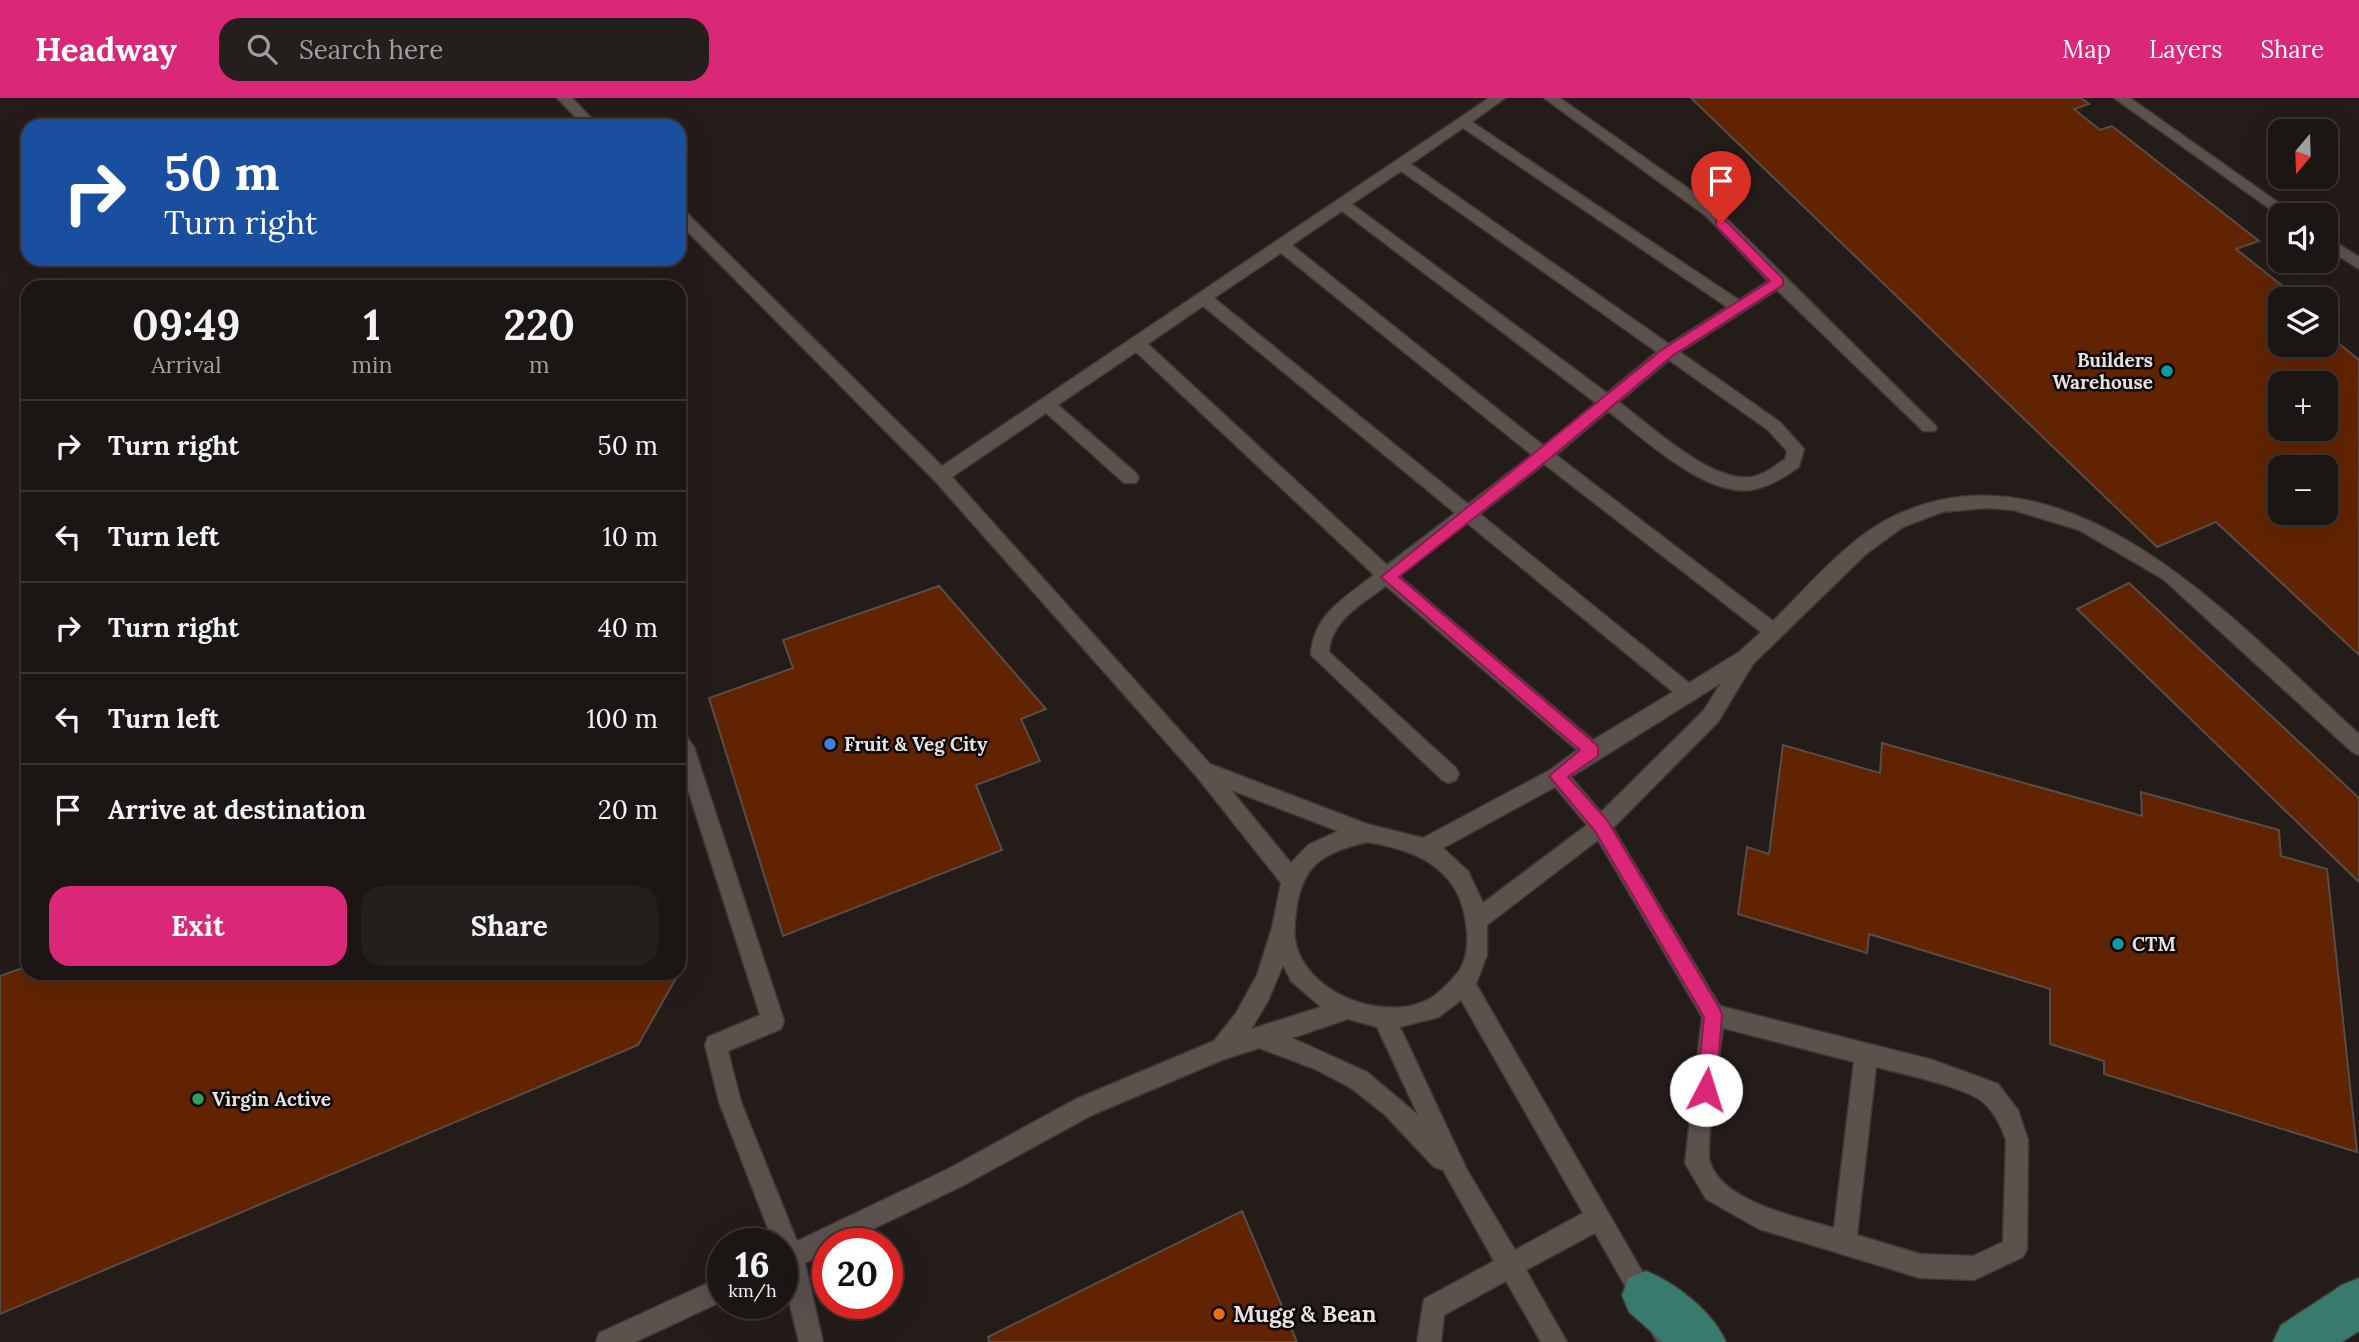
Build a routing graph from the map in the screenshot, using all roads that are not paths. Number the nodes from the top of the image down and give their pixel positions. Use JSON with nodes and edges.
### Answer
{"nodes":[{"id":1,"x":564,"y":98,"type":"edge"},
{"id":2,"x":1498,"y":98,"type":"edge"},
{"id":3,"x":1551,"y":98,"type":"edge"},
{"id":4,"x":2121,"y":98,"type":"edge"},
{"id":5,"x":585,"y":119,"type":"edge"},
{"id":6,"x":1462,"y":122,"type":"junction"},
{"id":7,"x":1401,"y":164,"type":"junction"},
{"id":8,"x":2272,"y":203,"type":"edge"},
{"id":9,"x":1342,"y":204,"type":"junction"},
{"id":10,"x":686,"y":221,"type":"edge"},
{"id":11,"x":1281,"y":245,"type":"junction"},
{"id":12,"x":2338,"y":249,"type":"edge"},
{"id":13,"x":2359,"y":264,"type":"edge"},
{"id":14,"x":1778,"y":282,"type":"junction"},
{"id":15,"x":1203,"y":298,"type":"junction"},
{"id":16,"x":1738,"y":307,"type":"junction"},
{"id":17,"x":1137,"y":343,"type":"junction"},
{"id":18,"x":1667,"y":353,"type":"junction"},
{"id":19,"x":1607,"y":401,"type":"junction"},
{"id":20,"x":1046,"y":404,"type":"junction"},
{"id":21,"x":1929,"y":427,"type":"dead end"},
{"id":22,"x":1544,"y":455,"type":"junction"},
{"id":23,"x":941,"y":476,"type":"junction"},
{"id":24,"x":1130,"y":478,"type":"dead end"},
{"id":25,"x":1469,"y":514,"type":"junction"},
{"id":26,"x":1388,"y":577,"type":"junction"},
{"id":27,"x":1773,"y":631,"type":"junction"},
{"id":28,"x":1746,"y":658,"type":"junction"},
{"id":29,"x":1688,"y":693,"type":"junction"},
{"id":30,"x":2359,"y":746,"type":"edge"},
{"id":31,"x":1592,"y":751,"type":"junction"},
{"id":32,"x":686,"y":753,"type":"edge"},
{"id":33,"x":1204,"y":771,"type":"junction"},
{"id":34,"x":1449,"y":774,"type":"dead end"},
{"id":35,"x":1557,"y":776,"type":"junction"},
{"id":36,"x":1601,"y":826,"type":"junction"},
{"id":37,"x":1367,"y":833,"type":"junction"},
{"id":38,"x":1426,"y":847,"type":"junction"},
{"id":39,"x":1291,"y":879,"type":"junction"},
{"id":40,"x":1479,"y":919,"type":"junction"},
{"id":41,"x":1282,"y":930,"type":"junction"},
{"id":42,"x":1464,"y":984,"type":"junction"},
{"id":43,"x":1345,"y":1010,"type":"junction"},
{"id":44,"x":1713,"y":1015,"type":"junction"},
{"id":45,"x":1385,"y":1020,"type":"junction"},
{"id":46,"x":1258,"y":1037,"type":"junction"},
{"id":47,"x":1221,"y":1049,"type":"junction"},
{"id":48,"x":1866,"y":1055,"type":"junction"},
{"id":49,"x":1459,"y":1178,"type":"junction"},
{"id":50,"x":1598,"y":1218,"type":"junction"},
{"id":51,"x":776,"y":1228,"type":"edge"},
{"id":52,"x":1844,"y":1242,"type":"junction"},
{"id":53,"x":798,"y":1254,"type":"edge"},
{"id":54,"x":1510,"y":1265,"type":"junction"},
{"id":55,"x":1646,"y":1295,"type":"junction"},
{"id":56,"x":707,"y":1296,"type":"edge"},
{"id":57,"x":798,"y":1297,"type":"edge"},
{"id":58,"x":2359,"y":1302,"type":"edge"},
{"id":59,"x":608,"y":1342,"type":"edge"},
{"id":60,"x":811,"y":1342,"type":"edge"},
{"id":61,"x":1429,"y":1342,"type":"edge"},
{"id":62,"x":1555,"y":1342,"type":"edge"},
{"id":63,"x":1671,"y":1342,"type":"edge"},
{"id":64,"x":1701,"y":1342,"type":"edge"},
{"id":65,"x":2298,"y":1342,"type":"edge"}],
"edges":[{"from":1,"to":5,"type":"lane"},
{"from":2,"to":6,"type":"lane"},
{"from":3,"to":14,"type":"lane"},
{"from":4,"to":8,"type":"lane"},
{"from":6,"to":7,"type":"lane"},
{"from":6,"to":16,"type":"lane"},
{"from":7,"to":9,"type":"lane"},
{"from":7,"to":18,"type":"lane"},
{"from":9,"to":11,"type":"lane"},
{"from":9,"to":19,"type":"lane"},
{"from":10,"to":23,"type":"lane"},
{"from":11,"to":15,"type":"lane"},
{"from":11,"to":22,"type":"lane"},
{"from":12,"to":13,"type":"lane"},
{"from":14,"to":16,"type":"lane"},
{"from":14,"to":21,"type":"lane"},
{"from":15,"to":17,"type":"lane"},
{"from":15,"to":25,"type":"lane"},
{"from":16,"to":18,"type":"lane"},
{"from":17,"to":20,"type":"lane"},
{"from":17,"to":26,"type":"lane"},
{"from":18,"to":19,"type":"lane"},
{"from":18,"to":19,"type":"lane"},
{"from":19,"to":22,"type":"lane"},
{"from":20,"to":23,"type":"lane"},
{"from":20,"to":24,"type":"lane"},
{"from":22,"to":25,"type":"lane"},
{"from":22,"to":27,"type":"lane"},
{"from":23,"to":33,"type":"lane"},
{"from":25,"to":26,"type":"lane"},
{"from":25,"to":29,"type":"lane"},
{"from":26,"to":31,"type":"lane"},
{"from":26,"to":34,"type":"lane"},
{"from":27,"to":28,"type":"lane"},
{"from":27,"to":30,"type":"lane"},
{"from":28,"to":29,"type":"lane"},
{"from":28,"to":36,"type":"lane"},
{"from":29,"to":31,"type":"lane"},
{"from":31,"to":35,"type":"lane"},
{"from":32,"to":51,"type":"lane"},
{"from":33,"to":37,"type":"lane"},
{"from":33,"to":39,"type":"lane"},
{"from":35,"to":36,"type":"lane"},
{"from":35,"to":38,"type":"lane"},
{"from":36,"to":40,"type":"lane"},
{"from":36,"to":44,"type":"lane"},
{"from":37,"to":38,"type":"lane"},
{"from":37,"to":39,"type":"lane"},
{"from":38,"to":40,"type":"lane"},
{"from":39,"to":41,"type":"lane"},
{"from":40,"to":42,"type":"lane"},
{"from":41,"to":43,"type":"lane"},
{"from":41,"to":47,"type":"lane"},
{"from":42,"to":45,"type":"lane"},
{"from":42,"to":50,"type":"lane"},
{"from":43,"to":45,"type":"lane"},
{"from":43,"to":46,"type":"lane"},
{"from":44,"to":48,"type":"lane"},
{"from":44,"to":52,"type":"lane"},
{"from":45,"to":49,"type":"lane"},
{"from":46,"to":47,"type":"lane"},
{"from":46,"to":49,"type":"lane"},
{"from":47,"to":53,"type":"lane"},
{"from":48,"to":52,"type":"lane"},
{"from":48,"to":52,"type":"lane"},
{"from":49,"to":54,"type":"lane"},
{"from":50,"to":54,"type":"lane"},
{"from":50,"to":55,"type":"lane"},
{"from":54,"to":61,"type":"lane"},
{"from":54,"to":62,"type":"lane"},
{"from":55,"to":63,"type":"lane"},
{"from":55,"to":64,"type":"main road"},
{"from":56,"to":59,"type":"lane"},
{"from":57,"to":60,"type":"lane"},
{"from":58,"to":65,"type":"main road"}]}
